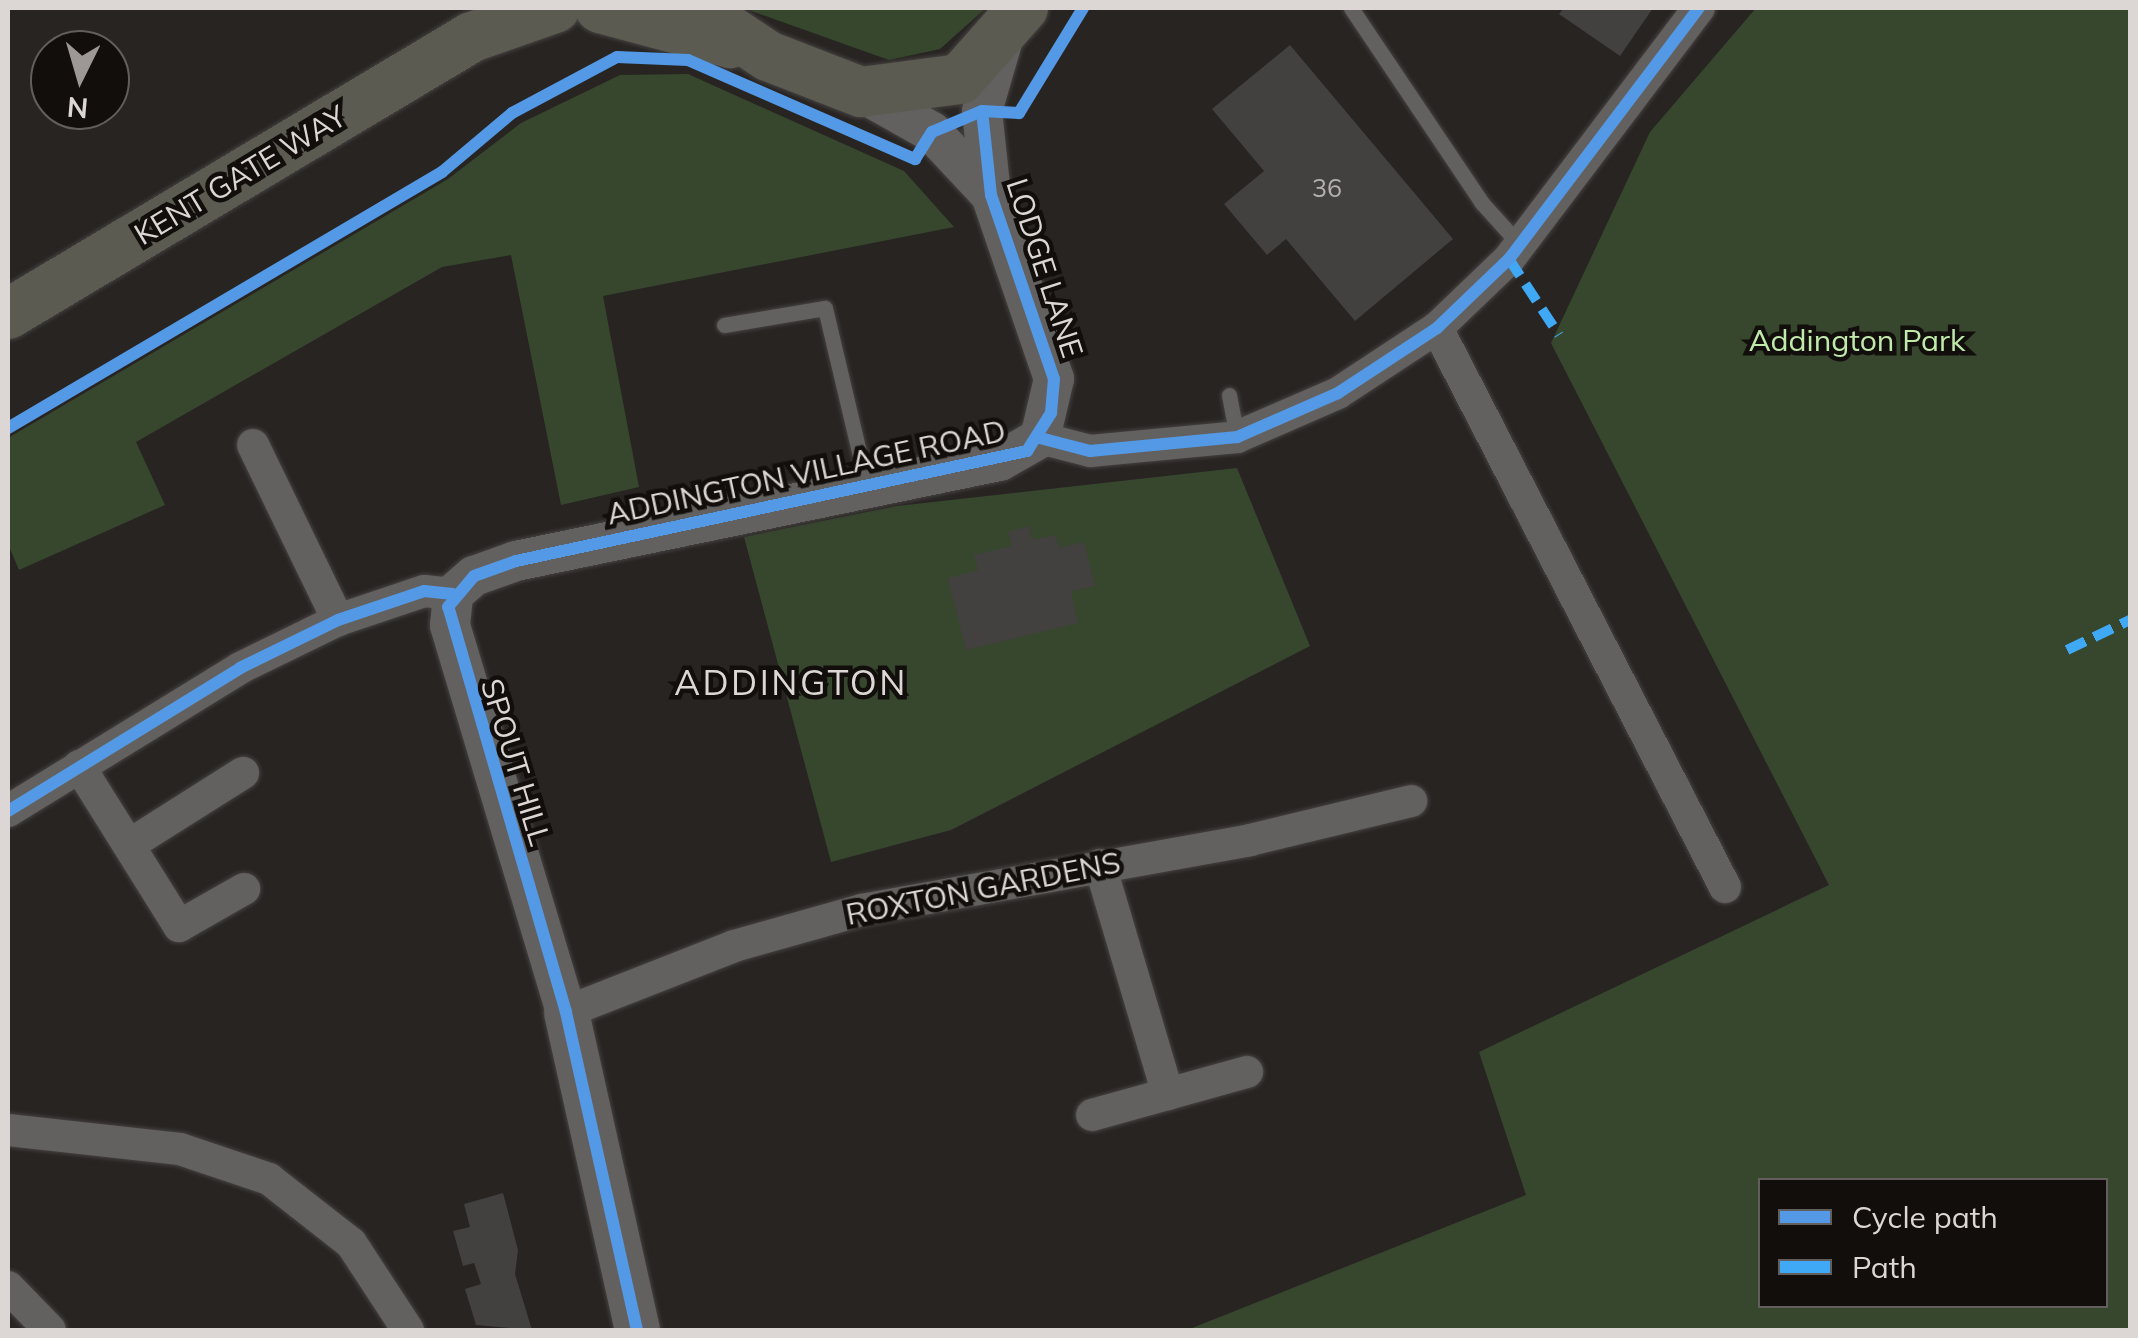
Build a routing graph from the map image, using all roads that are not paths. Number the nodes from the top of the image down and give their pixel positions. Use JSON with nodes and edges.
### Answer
{"nodes":[{"id":1,"x":555,"y":8,"type":"edge"},
{"id":2,"x":600,"y":8,"type":"edge"},
{"id":3,"x":696,"y":8,"type":"edge"},
{"id":4,"x":1351,"y":8,"type":"edge"},
{"id":5,"x":1699,"y":8,"type":"edge"},
{"id":6,"x":1014,"y":21,"type":"edge"},
{"id":7,"x":488,"y":22,"type":"edge"},
{"id":8,"x":759,"y":52,"type":"junction"},
{"id":9,"x":861,"y":92,"type":"junction"},
{"id":10,"x":990,"y":195,"type":"junction"},
{"id":11,"x":1519,"y":244,"type":"junction"},
{"id":12,"x":8,"y":314,"type":"edge"},
{"id":13,"x":724,"y":325,"type":"dead end"},
{"id":14,"x":1437,"y":328,"type":"junction"},
{"id":15,"x":1229,"y":396,"type":"dead end"},
{"id":16,"x":1237,"y":437,"type":"junction"},
{"id":17,"x":1040,"y":438,"type":"junction"},
{"id":18,"x":253,"y":445,"type":"dead end"},
{"id":19,"x":867,"y":486,"type":"junction"},
{"id":20,"x":453,"y":594,"type":"junction"},
{"id":21,"x":338,"y":620,"type":"junction"},
{"id":22,"x":79,"y":766,"type":"junction"},
{"id":23,"x":244,"y":773,"type":"dead end"},
{"id":24,"x":1411,"y":801,"type":"dead end"},
{"id":25,"x":8,"y":811,"type":"edge"},
{"id":26,"x":129,"y":846,"type":"junction"},
{"id":27,"x":1100,"y":865,"type":"junction"},
{"id":28,"x":1725,"y":887,"type":"dead end"},
{"id":29,"x":244,"y":889,"type":"dead end"},
{"id":30,"x":566,"y":1012,"type":"junction"},
{"id":31,"x":1248,"y":1072,"type":"dead end"},
{"id":32,"x":1168,"y":1094,"type":"junction"},
{"id":33,"x":1092,"y":1114,"type":"dead end"},
{"id":34,"x":8,"y":1130,"type":"edge"},
{"id":35,"x":8,"y":1287,"type":"edge"},
{"id":36,"x":50,"y":1330,"type":"edge"},
{"id":37,"x":408,"y":1330,"type":"edge"},
{"id":38,"x":637,"y":1330,"type":"edge"}],
"edges":[{"from":1,"to":7,"type":"main road","name":"KENT GATE WAY"},
{"from":2,"to":8,"type":"main road"},
{"from":3,"to":8,"type":"main road"},
{"from":4,"to":11,"type":"lane"},
{"from":5,"to":11,"type":"street","name":"ADDINGTON VILLAGE ROAD"},
{"from":6,"to":9,"type":"main road"},
{"from":6,"to":10,"type":"street","name":"LODGE LANE"},
{"from":7,"to":12,"type":"main road","name":"KENT GATE WAY"},
{"from":8,"to":9,"type":"main road"},
{"from":9,"to":10,"type":"street","name":"LODGE LANE"},
{"from":10,"to":17,"type":"street","name":"LODGE LANE"},
{"from":11,"to":14,"type":"street","name":"ADDINGTON VILLAGE ROAD"},
{"from":13,"to":19,"type":"lane"},
{"from":14,"to":16,"type":"street","name":"ADDINGTON VILLAGE ROAD"},
{"from":14,"to":28,"type":"street"},
{"from":15,"to":16,"type":"lane"},
{"from":16,"to":17,"type":"street","name":"ADDINGTON VILLAGE ROAD"},
{"from":17,"to":19,"type":"street","name":"ADDINGTON VILLAGE ROAD"},
{"from":18,"to":21,"type":"street"},
{"from":19,"to":20,"type":"street","name":"ADDINGTON VILLAGE ROAD"},
{"from":20,"to":21,"type":"street"},
{"from":20,"to":30,"type":"street","name":"SPOUT HILL"},
{"from":21,"to":22,"type":"street"},
{"from":22,"to":25,"type":"street"},
{"from":22,"to":26,"type":"street"},
{"from":23,"to":26,"type":"street"},
{"from":24,"to":27,"type":"street","name":"ROXTON GARDENS"},
{"from":26,"to":29,"type":"street"},
{"from":27,"to":30,"type":"street","name":"ROXTON GARDENS"},
{"from":27,"to":32,"type":"street"},
{"from":30,"to":38,"type":"main road"},
{"from":31,"to":32,"type":"street"},
{"from":32,"to":33,"type":"street"},
{"from":34,"to":37,"type":"street"},
{"from":35,"to":36,"type":"street"}]}
